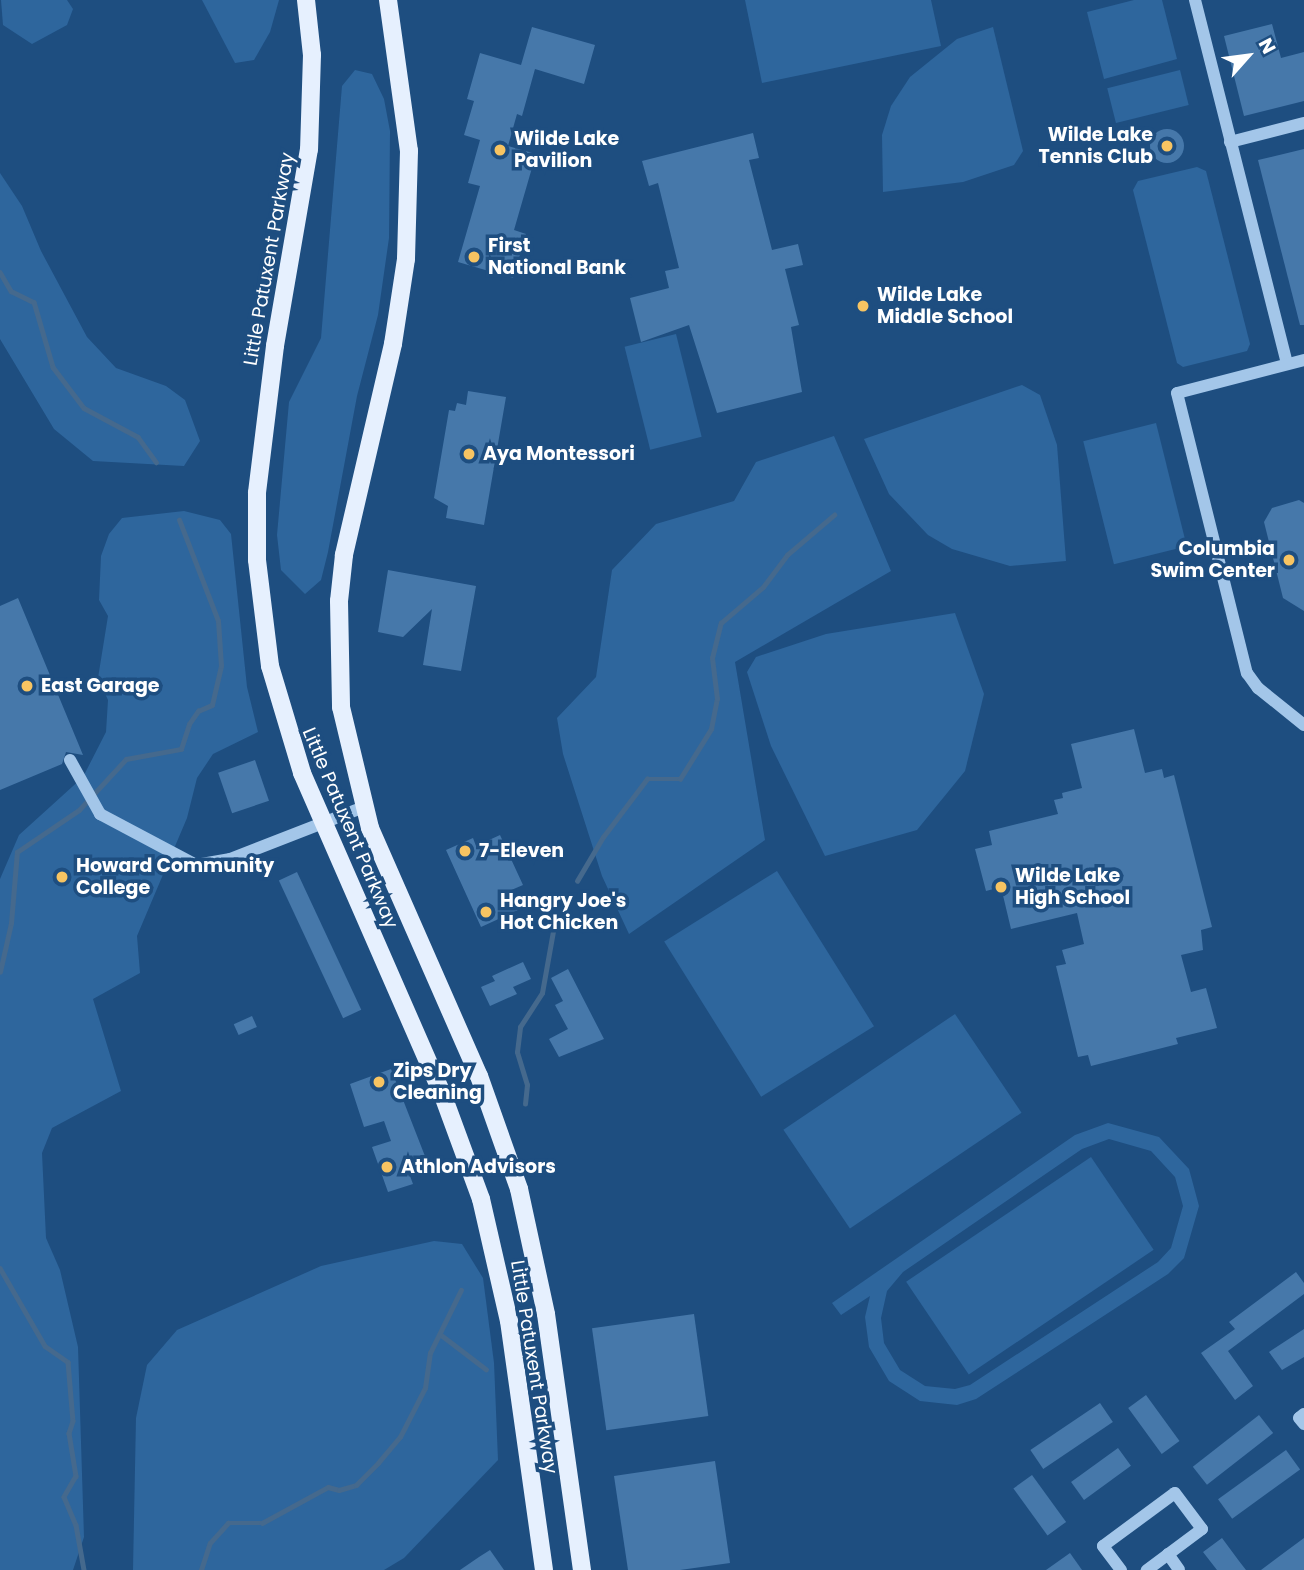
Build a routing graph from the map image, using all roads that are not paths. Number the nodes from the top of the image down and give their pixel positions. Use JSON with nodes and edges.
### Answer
{"nodes":[{"id":1,"x":306,"y":0,"type":"edge"},
{"id":2,"x":388,"y":0,"type":"edge"},
{"id":3,"x":1195,"y":0,"type":"edge"},
{"id":4,"x":1304,"y":123,"type":"edge"},
{"id":5,"x":1230,"y":142,"type":"junction"},
{"id":6,"x":1304,"y":360,"type":"edge"},
{"id":7,"x":1287,"y":364,"type":"junction"},
{"id":8,"x":1304,"y":725,"type":"edge"},
{"id":9,"x":71,"y":763,"type":"dead end"},
{"id":10,"x":364,"y":807,"type":"junction"},
{"id":11,"x":322,"y":822,"type":"junction"},
{"id":12,"x":1304,"y":1414,"type":"edge"},
{"id":13,"x":1304,"y":1424,"type":"edge"},
{"id":14,"x":574,"y":1519,"type":"junction"},
{"id":15,"x":1168,"y":1554,"type":"junction"},
{"id":16,"x":544,"y":1570,"type":"edge"},
{"id":17,"x":582,"y":1570,"type":"edge"},
{"id":18,"x":587,"y":1570,"type":"edge"},
{"id":19,"x":1121,"y":1570,"type":"edge"},
{"id":20,"x":1147,"y":1570,"type":"edge"},
{"id":21,"x":1179,"y":1570,"type":"edge"}],
"edges":[{"from":1,"to":11,"type":"main road","name":"Little Patuxent Parkway"},
{"from":2,"to":10,"type":"main road","name":"Little Patuxent Parkway"},
{"from":3,"to":5,"type":"street"},
{"from":4,"to":5,"type":"street"},
{"from":5,"to":7,"type":"street"},
{"from":6,"to":7,"type":"street"},
{"from":7,"to":8,"type":"street"},
{"from":9,"to":11,"type":"street"},
{"from":10,"to":11,"type":"street"},
{"from":10,"to":14,"type":"main road","name":"Little Patuxent Parkway"},
{"from":11,"to":16,"type":"main road","name":"Little Patuxent Parkway"},
{"from":12,"to":13,"type":"street"},
{"from":14,"to":17,"type":"main road","name":"Little Patuxent Parkway"},
{"from":14,"to":18,"type":"main road"},
{"from":15,"to":19,"type":"street"},
{"from":15,"to":20,"type":"street"},
{"from":15,"to":21,"type":"street"}]}
